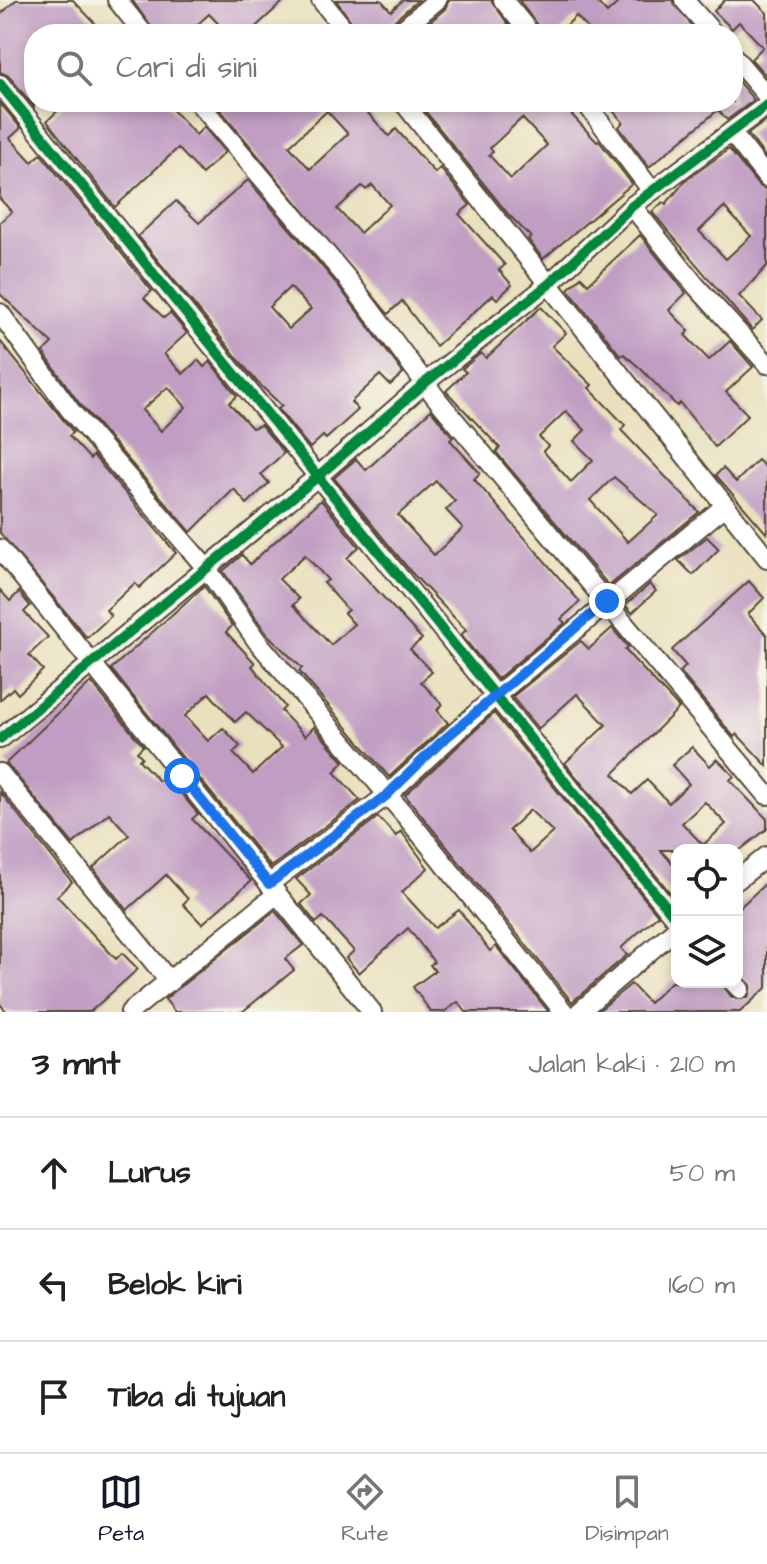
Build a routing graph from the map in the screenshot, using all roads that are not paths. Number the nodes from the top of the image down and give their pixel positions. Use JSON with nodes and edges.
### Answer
{"nodes":[{"id":1,"x":117,"y":0,"type":"edge"},
{"id":2,"x":321,"y":0,"type":"edge"},
{"id":3,"x":437,"y":0,"type":"edge"},
{"id":4,"x":503,"y":0,"type":"edge"},
{"id":5,"x":684,"y":0,"type":"edge"},
{"id":6,"x":136,"y":24,"type":"edge"},
{"id":7,"x":340,"y":24,"type":"edge"},
{"id":8,"x":409,"y":24,"type":"edge"},
{"id":9,"x":523,"y":24,"type":"edge"},
{"id":10,"x":705,"y":24,"type":"edge"},
{"id":11,"x":743,"y":68,"type":"edge"},
{"id":12,"x":0,"y":84,"type":"edge"},
{"id":13,"x":767,"y":96,"type":"edge"},
{"id":14,"x":767,"y":105,"type":"edge"},
{"id":15,"x":206,"y":112,"type":"edge"},
{"id":16,"x":411,"y":112,"type":"edge"},
{"id":17,"x":593,"y":112,"type":"edge"},
{"id":18,"x":731,"y":132,"type":"junction"},
{"id":19,"x":767,"y":178,"type":"edge"},
{"id":20,"x":652,"y":191,"type":"junction"},
{"id":21,"x":632,"y":206,"type":"junction"},
{"id":22,"x":549,"y":284,"type":"junction"},
{"id":23,"x":0,"y":313,"type":"edge"},
{"id":24,"x":767,"y":364,"type":"edge"},
{"id":25,"x":426,"y":382,"type":"junction"},
{"id":26,"x":316,"y":478,"type":"junction"},
{"id":27,"x":725,"y":506,"type":"junction"},
{"id":28,"x":0,"y":549,"type":"edge"},
{"id":29,"x":767,"y":558,"type":"edge"},
{"id":30,"x":207,"y":569,"type":"junction"},
{"id":31,"x":607,"y":601,"type":"junction"},
{"id":32,"x":92,"y":663,"type":"junction"},
{"id":33,"x":494,"y":697,"type":"junction"},
{"id":34,"x":0,"y":739,"type":"edge"},
{"id":35,"x":0,"y":773,"type":"edge"},
{"id":36,"x":767,"y":795,"type":"edge"},
{"id":37,"x":386,"y":796,"type":"junction"},
{"id":38,"x":767,"y":856,"type":"edge"},
{"id":39,"x":743,"y":875,"type":"edge"},
{"id":40,"x":273,"y":889,"type":"junction"},
{"id":41,"x":674,"y":916,"type":"edge"},
{"id":42,"x":671,"y":933,"type":"edge"},
{"id":43,"x":170,"y":982,"type":"junction"},
{"id":44,"x":130,"y":1012,"type":"edge"},
{"id":45,"x":372,"y":1012,"type":"edge"},
{"id":46,"x":564,"y":1012,"type":"edge"},
{"id":47,"x":579,"y":1012,"type":"edge"}],
"edges":[{"from":1,"to":6,"type":"street"},
{"from":2,"to":7,"type":"street"},
{"from":3,"to":8,"type":"street"},
{"from":4,"to":9,"type":"street"},
{"from":5,"to":10,"type":"street"},
{"from":11,"to":13,"type":"street"},
{"from":12,"to":26,"type":"street"},
{"from":14,"to":18,"type":"street"},
{"from":15,"to":25,"type":"street"},
{"from":16,"to":22,"type":"street"},
{"from":17,"to":20,"type":"street"},
{"from":18,"to":19,"type":"street"},
{"from":18,"to":20,"type":"street"},
{"from":20,"to":21,"type":"street"},
{"from":21,"to":22,"type":"street"},
{"from":21,"to":24,"type":"street"},
{"from":22,"to":25,"type":"street"},
{"from":22,"to":27,"type":"street"},
{"from":23,"to":30,"type":"street"},
{"from":25,"to":26,"type":"street"},
{"from":25,"to":31,"type":"street"},
{"from":26,"to":30,"type":"street"},
{"from":26,"to":33,"type":"street"},
{"from":27,"to":29,"type":"street"},
{"from":27,"to":31,"type":"street"},
{"from":28,"to":32,"type":"street"},
{"from":30,"to":32,"type":"street"},
{"from":30,"to":37,"type":"street"},
{"from":31,"to":33,"type":"street"},
{"from":31,"to":36,"type":"street"},
{"from":32,"to":34,"type":"street"},
{"from":32,"to":40,"type":"street"},
{"from":33,"to":37,"type":"street"},
{"from":33,"to":41,"type":"street"},
{"from":35,"to":43,"type":"street"},
{"from":37,"to":40,"type":"street"},
{"from":37,"to":46,"type":"street"},
{"from":38,"to":39,"type":"street"},
{"from":40,"to":43,"type":"street"},
{"from":40,"to":45,"type":"street"},
{"from":42,"to":47,"type":"street"},
{"from":43,"to":44,"type":"street"}]}
